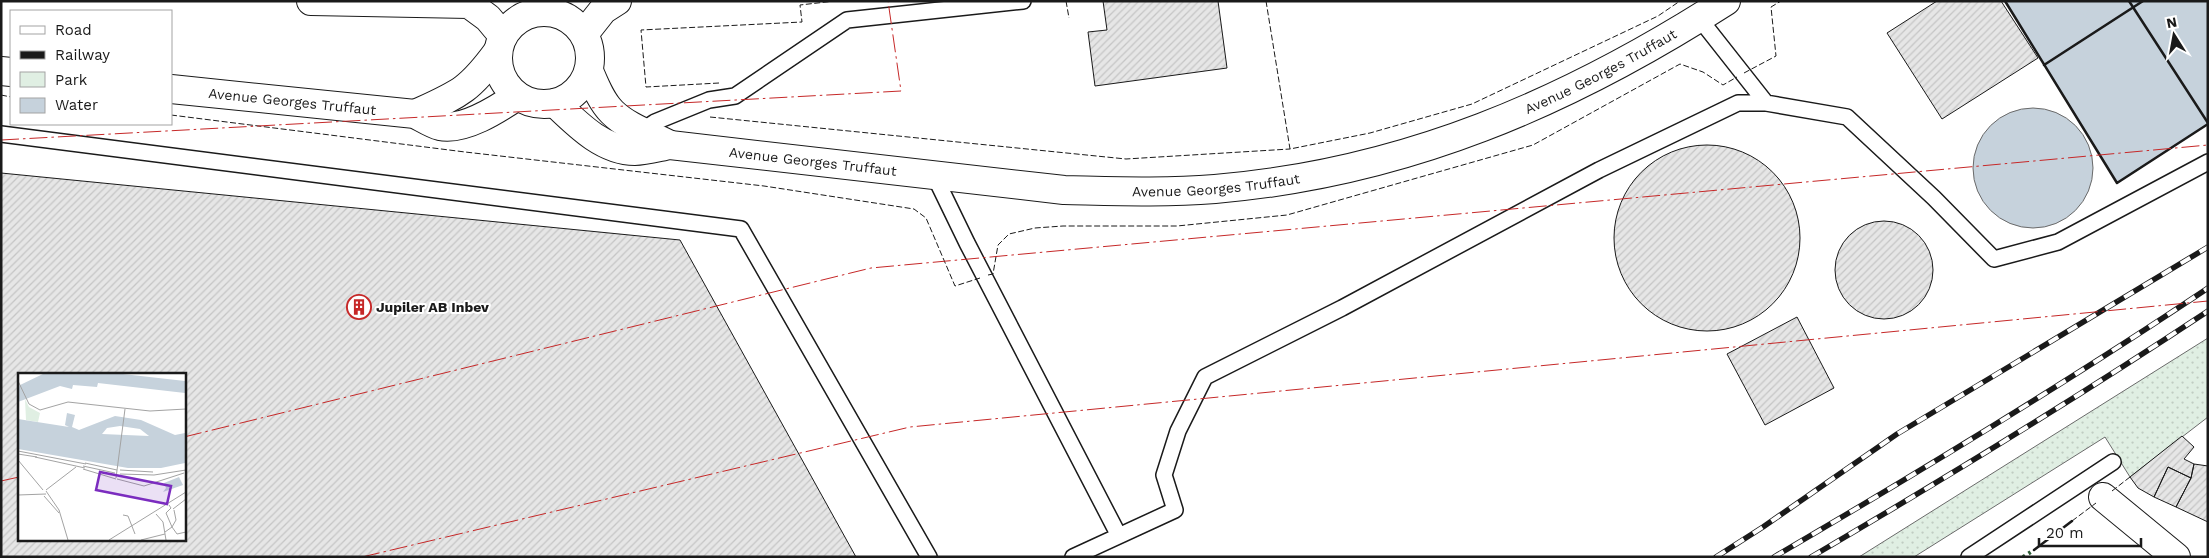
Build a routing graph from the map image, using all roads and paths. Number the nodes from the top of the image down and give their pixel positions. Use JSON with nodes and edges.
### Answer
{"nodes":[{"id":1,"x":311,"y":1,"type":"edge"},
{"id":2,"x":617,"y":1,"type":"edge"},
{"id":3,"x":1024,"y":1,"type":"edge"},
{"id":4,"x":1726,"y":1,"type":"edge"},
{"id":5,"x":1699,"y":18,"type":"junction"},
{"id":6,"x":579,"y":21,"type":"edge"},
{"id":7,"x":510,"y":27,"type":"edge"},
{"id":8,"x":589,"y":71,"type":"junction"},
{"id":9,"x":172,"y":89,"type":"edge"},
{"id":10,"x":517,"y":96,"type":"junction"},
{"id":11,"x":556,"y":103,"type":"junction"},
{"id":12,"x":1766,"y":103,"type":"junction"},
{"id":13,"x":415,"y":114,"type":"junction"},
{"id":14,"x":643,"y":130,"type":"junction"},
{"id":15,"x":1,"y":134,"type":"edge"},
{"id":16,"x":670,"y":145,"type":"junction"},
{"id":17,"x":2208,"y":162,"type":"edge"},
{"id":18,"x":934,"y":175,"type":"junction"},
{"id":19,"x":2112,"y":462,"type":"dead end"},
{"id":20,"x":2103,"y":497,"type":"dead end"},
{"id":21,"x":1118,"y":534,"type":"junction"},
{"id":22,"x":928,"y":557,"type":"edge"},
{"id":23,"x":1073,"y":557,"type":"edge"},
{"id":24,"x":1969,"y":557,"type":"edge"},
{"id":25,"x":2176,"y":557,"type":"edge"}],
"edges":[{"from":1,"to":7,"type":"main road"},
{"from":2,"to":6,"type":"main road"},
{"from":3,"to":14,"type":"lane"},
{"from":4,"to":5,"type":"main road","name":"Avenue Georges Truffaut"},
{"from":5,"to":12,"type":"lane"},
{"from":5,"to":18,"type":"main road","name":"Avenue Georges Truffaut"},
{"from":6,"to":7,"type":"main road"},
{"from":6,"to":8,"type":"main road"},
{"from":7,"to":10,"type":"main road"},
{"from":7,"to":13,"type":"main road","name":"Avenue Georges Truffaut"},
{"from":8,"to":11,"type":"main road"},
{"from":8,"to":14,"type":"main road","name":"Avenue Georges Truffaut"},
{"from":9,"to":13,"type":"main road","name":"Avenue Georges Truffaut"},
{"from":10,"to":11,"type":"main road"},
{"from":10,"to":13,"type":"main road","name":"Avenue Georges Truffaut"},
{"from":11,"to":16,"type":"main road","name":"Avenue Georges Truffaut"},
{"from":12,"to":17,"type":"lane"},
{"from":12,"to":21,"type":"lane"},
{"from":14,"to":16,"type":"main road","name":"Avenue Georges Truffaut"},
{"from":15,"to":22,"type":"lane"},
{"from":16,"to":18,"type":"main road","name":"Avenue Georges Truffaut"},
{"from":18,"to":21,"type":"lane"},
{"from":19,"to":24,"type":"lane"},
{"from":20,"to":25,"type":"main road"},
{"from":21,"to":23,"type":"lane"}]}
